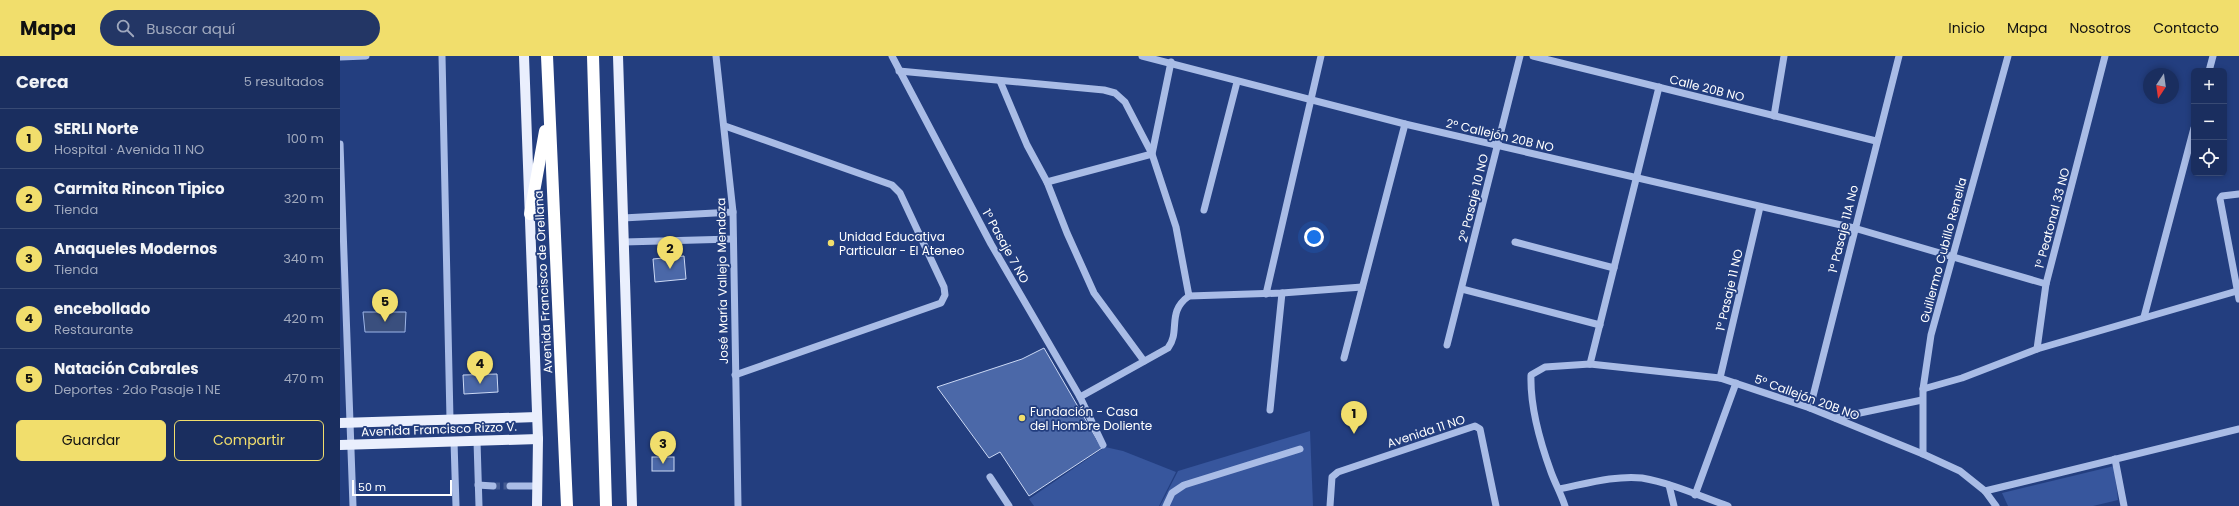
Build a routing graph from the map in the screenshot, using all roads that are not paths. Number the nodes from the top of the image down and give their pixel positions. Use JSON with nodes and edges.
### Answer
{"nodes":[{"id":1,"x":366,"y":56,"type":"edge"},
{"id":2,"x":442,"y":56,"type":"edge"},
{"id":3,"x":524,"y":56,"type":"edge"},
{"id":4,"x":547,"y":56,"type":"edge"},
{"id":5,"x":593,"y":56,"type":"edge"},
{"id":6,"x":618,"y":56,"type":"edge"},
{"id":7,"x":716,"y":56,"type":"edge"},
{"id":8,"x":892,"y":56,"type":"edge"},
{"id":9,"x":1142,"y":56,"type":"edge"},
{"id":10,"x":1321,"y":56,"type":"edge"},
{"id":11,"x":1520,"y":56,"type":"edge"},
{"id":12,"x":1533,"y":56,"type":"edge"},
{"id":13,"x":1784,"y":56,"type":"edge"},
{"id":14,"x":1899,"y":56,"type":"edge"},
{"id":15,"x":2008,"y":56,"type":"edge"},
{"id":16,"x":2105,"y":56,"type":"edge"},
{"id":17,"x":2213,"y":56,"type":"edge"},
{"id":18,"x":340,"y":57,"type":"edge"},
{"id":19,"x":1171,"y":62,"type":"junction"},
{"id":20,"x":2210,"y":68,"type":"edge"},
{"id":21,"x":899,"y":71,"type":"junction"},
{"id":22,"x":1000,"y":81,"type":"junction"},
{"id":23,"x":1237,"y":82,"type":"junction"},
{"id":24,"x":1659,"y":87,"type":"junction"},
{"id":25,"x":1310,"y":100,"type":"junction"},
{"id":26,"x":549,"y":111,"type":"junction"},
{"id":27,"x":1774,"y":116,"type":"junction"},
{"id":28,"x":1405,"y":124,"type":"junction"},
{"id":29,"x":724,"y":126,"type":"junction"},
{"id":30,"x":2191,"y":139,"type":"edge"},
{"id":31,"x":1876,"y":141,"type":"junction"},
{"id":32,"x":340,"y":144,"type":"edge"},
{"id":33,"x":1498,"y":145,"type":"junction"},
{"id":34,"x":1152,"y":154,"type":"junction"},
{"id":35,"x":340,"y":159,"type":"edge"},
{"id":36,"x":1636,"y":178,"type":"junction"},
{"id":37,"x":1047,"y":182,"type":"junction"},
{"id":38,"x":2239,"y":194,"type":"edge"},
{"id":39,"x":1760,"y":206,"type":"junction"},
{"id":40,"x":1204,"y":210,"type":"dead end"},
{"id":41,"x":733,"y":212,"type":"junction"},
{"id":42,"x":530,"y":214,"type":"junction"},
{"id":43,"x":623,"y":218,"type":"junction"},
{"id":44,"x":1854,"y":228,"type":"junction"},
{"id":45,"x":733,"y":239,"type":"junction"},
{"id":46,"x":624,"y":242,"type":"junction"},
{"id":47,"x":1515,"y":242,"type":"dead end"},
{"id":48,"x":1952,"y":257,"type":"junction"},
{"id":49,"x":1614,"y":268,"type":"junction"},
{"id":50,"x":2046,"y":284,"type":"junction"},
{"id":51,"x":1362,"y":287,"type":"junction"},
{"id":52,"x":1462,"y":289,"type":"junction"},
{"id":53,"x":2237,"y":291,"type":"junction"},
{"id":54,"x":1282,"y":293,"type":"junction"},
{"id":55,"x":1266,"y":294,"type":"junction"},
{"id":56,"x":1189,"y":296,"type":"junction"},
{"id":57,"x":2239,"y":299,"type":"edge"},
{"id":58,"x":2144,"y":318,"type":"junction"},
{"id":59,"x":1600,"y":325,"type":"junction"},
{"id":60,"x":1447,"y":345,"type":"dead end"},
{"id":61,"x":2037,"y":349,"type":"junction"},
{"id":62,"x":1344,"y":358,"type":"dead end"},
{"id":63,"x":1144,"y":361,"type":"junction"},
{"id":64,"x":1590,"y":364,"type":"junction"},
{"id":65,"x":735,"y":375,"type":"junction"},
{"id":66,"x":1720,"y":378,"type":"junction"},
{"id":67,"x":1736,"y":383,"type":"junction"},
{"id":68,"x":1923,"y":389,"type":"junction"},
{"id":69,"x":1080,"y":396,"type":"junction"},
{"id":70,"x":1922,"y":400,"type":"junction"},
{"id":71,"x":1810,"y":408,"type":"junction"},
{"id":72,"x":1270,"y":410,"type":"dead end"},
{"id":73,"x":537,"y":417,"type":"junction"},
{"id":74,"x":1836,"y":418,"type":"junction"},
{"id":75,"x":450,"y":419,"type":"junction"},
{"id":76,"x":340,"y":423,"type":"edge"},
{"id":77,"x":350,"y":423,"type":"junction"},
{"id":78,"x":2239,"y":429,"type":"edge"},
{"id":79,"x":538,"y":439,"type":"junction"},
{"id":80,"x":454,"y":441,"type":"junction"},
{"id":81,"x":477,"y":441,"type":"junction"},
{"id":82,"x":340,"y":445,"type":"edge"},
{"id":83,"x":351,"y":445,"type":"junction"},
{"id":84,"x":1103,"y":446,"type":"dead end"},
{"id":85,"x":1300,"y":449,"type":"dead end"},
{"id":86,"x":1923,"y":454,"type":"junction"},
{"id":87,"x":2115,"y":459,"type":"junction"},
{"id":88,"x":990,"y":477,"type":"dead end"},
{"id":89,"x":478,"y":485,"type":"junction"},
{"id":90,"x":1669,"y":485,"type":"junction"},
{"id":91,"x":493,"y":486,"type":"tunnel mouth"},
{"id":92,"x":510,"y":486,"type":"tunnel mouth"},
{"id":93,"x":537,"y":486,"type":"junction"},
{"id":94,"x":1559,"y":489,"type":"junction"},
{"id":95,"x":1985,"y":491,"type":"junction"},
{"id":96,"x":1695,"y":495,"type":"junction"},
{"id":97,"x":353,"y":506,"type":"edge"},
{"id":98,"x":456,"y":506,"type":"edge"},
{"id":99,"x":479,"y":506,"type":"edge"},
{"id":100,"x":538,"y":506,"type":"edge"},
{"id":101,"x":567,"y":506,"type":"edge"},
{"id":102,"x":606,"y":506,"type":"edge"},
{"id":103,"x":632,"y":506,"type":"edge"},
{"id":104,"x":738,"y":506,"type":"edge"},
{"id":105,"x":1009,"y":506,"type":"edge"},
{"id":106,"x":1166,"y":506,"type":"edge"},
{"id":107,"x":1330,"y":506,"type":"edge"},
{"id":108,"x":1496,"y":506,"type":"edge"},
{"id":109,"x":1565,"y":506,"type":"edge"},
{"id":110,"x":1674,"y":506,"type":"edge"},
{"id":111,"x":1728,"y":506,"type":"edge"},
{"id":112,"x":1996,"y":506,"type":"edge"},
{"id":113,"x":2124,"y":506,"type":"edge"}],
"edges":[{"from":1,"to":18,"type":"street"},
{"from":2,"to":75,"type":"street"},
{"from":3,"to":42,"type":"main road","name":"Avenida Francisco de Orellana"},
{"from":4,"to":26,"type":"highway","name":"Avenida Francisco de Orellana"},
{"from":5,"to":102,"type":"highway"},
{"from":6,"to":43,"type":"main road"},
{"from":7,"to":29,"type":"street","name":"José María Vallejo Mendoza"},
{"from":8,"to":21,"type":"street","name":"1° Pasaje 7 NO"},
{"from":9,"to":19,"type":"street","name":"2° Callejón 20B NO"},
{"from":10,"to":25,"type":"street"},
{"from":11,"to":33,"type":"street","name":"2° Pasaje 10 NO"},
{"from":12,"to":24,"type":"street","name":"Calle 20B NO"},
{"from":13,"to":27,"type":"street"},
{"from":14,"to":31,"type":"street","name":"1° Pasaje 11A No"},
{"from":15,"to":48,"type":"street","name":"Guillermo Cubillo Renella"},
{"from":16,"to":50,"type":"street","name":"1° Peatonal 33 NO"},
{"from":17,"to":20,"type":"street"},
{"from":19,"to":23,"type":"street","name":"2° Callejón 20B NO"},
{"from":19,"to":34,"type":"street"},
{"from":21,"to":22,"type":"street"},
{"from":21,"to":69,"type":"street","name":"1° Pasaje 7 NO"},
{"from":22,"to":34,"type":"street"},
{"from":22,"to":37,"type":"street"},
{"from":23,"to":25,"type":"street","name":"2° Callejón 20B NO"},
{"from":23,"to":40,"type":"street"},
{"from":24,"to":27,"type":"street","name":"Calle 20B NO"},
{"from":24,"to":36,"type":"street"},
{"from":25,"to":28,"type":"street","name":"2° Callejón 20B NO"},
{"from":25,"to":55,"type":"street"},
{"from":26,"to":42,"type":"highway"},
{"from":26,"to":101,"type":"highway","name":"Avenida Francisco de Orellana"},
{"from":27,"to":31,"type":"street","name":"Calle 20B NO"},
{"from":28,"to":33,"type":"street","name":"2° Callejón 20B NO"},
{"from":28,"to":51,"type":"street"},
{"from":29,"to":41,"type":"street","name":"José María Vallejo Mendoza"},
{"from":29,"to":65,"type":"street"},
{"from":30,"to":58,"type":"street"},
{"from":31,"to":44,"type":"street","name":"1° Pasaje 11A No"},
{"from":32,"to":35,"type":"street"},
{"from":33,"to":36,"type":"street","name":"2° Callejón 20B NO"},
{"from":33,"to":52,"type":"street","name":"2° Pasaje 10 NO"},
{"from":34,"to":37,"type":"street"},
{"from":34,"to":56,"type":"street"},
{"from":35,"to":77,"type":"street"},
{"from":36,"to":39,"type":"street","name":"2° Callejón 20B NO"},
{"from":36,"to":49,"type":"street"},
{"from":37,"to":63,"type":"street"},
{"from":38,"to":53,"type":"street"},
{"from":39,"to":44,"type":"street","name":"2° Callejón 20B NO"},
{"from":39,"to":66,"type":"street","name":"1° Pasaje 11 NO"},
{"from":41,"to":43,"type":"street"},
{"from":41,"to":45,"type":"street","name":"José María Vallejo Mendoza"},
{"from":42,"to":73,"type":"main road","name":"Avenida Francisco de Orellana"},
{"from":43,"to":46,"type":"main road"},
{"from":44,"to":48,"type":"street","name":"1° Peatonal 33 NO"},
{"from":44,"to":71,"type":"street","name":"1° Pasaje 11A No"},
{"from":45,"to":46,"type":"street"},
{"from":45,"to":65,"type":"street","name":"José María Vallejo Mendoza"},
{"from":46,"to":103,"type":"main road"},
{"from":47,"to":49,"type":"street"},
{"from":48,"to":50,"type":"street","name":"1° Peatonal 33 NO"},
{"from":48,"to":68,"type":"street","name":"Guillermo Cubillo Renella"},
{"from":49,"to":59,"type":"street"},
{"from":50,"to":61,"type":"street"},
{"from":51,"to":54,"type":"street"},
{"from":51,"to":62,"type":"street"},
{"from":52,"to":59,"type":"street"},
{"from":52,"to":60,"type":"street","name":"2° Pasaje 10 NO"},
{"from":53,"to":57,"type":"street"},
{"from":53,"to":58,"type":"street"},
{"from":54,"to":55,"type":"street"},
{"from":54,"to":72,"type":"street"},
{"from":55,"to":56,"type":"street"},
{"from":56,"to":63,"type":"street"},
{"from":58,"to":61,"type":"street"},
{"from":59,"to":64,"type":"street"},
{"from":61,"to":68,"type":"street"},
{"from":63,"to":69,"type":"street"},
{"from":64,"to":66,"type":"street","name":"5° Callejón 20B NO"},
{"from":64,"to":94,"type":"street","name":"5° Callejón 20B NO"},
{"from":65,"to":104,"type":"street","name":"José María Vallejo Mendoza"},
{"from":66,"to":67,"type":"street","name":"5° Callejón 20B NO"},
{"from":67,"to":71,"type":"street","name":"5° Callejón 20B NO"},
{"from":67,"to":96,"type":"street"},
{"from":68,"to":70,"type":"street","name":"Guillermo Cubillo Renella"},
{"from":69,"to":84,"type":"street","name":"1° Pasaje 7 NO"},
{"from":70,"to":74,"type":"street"},
{"from":70,"to":86,"type":"street","name":"Guillermo Cubillo Renella"},
{"from":71,"to":74,"type":"street","name":"5° Callejón 20B NO"},
{"from":73,"to":75,"type":"main road","name":"Avenida Francisco Rizzo V."},
{"from":73,"to":79,"type":"main road","name":"Avenida Francisco de Orellana"},
{"from":74,"to":86,"type":"street","name":"5° Callejón 20B NO"},
{"from":75,"to":77,"type":"main road","name":"Avenida Francisco Rizzo V."},
{"from":76,"to":77,"type":"main road","name":"Avenida Francisco Rizzo V."},
{"from":77,"to":83,"type":"street"},
{"from":78,"to":87,"type":"street"},
{"from":79,"to":81,"type":"main road","name":"Avenida Francisco Rizzo V."},
{"from":79,"to":93,"type":"main road","name":"Avenida Francisco de Orellana"},
{"from":80,"to":81,"type":"main road","name":"Avenida Francisco Rizzo V."},
{"from":80,"to":83,"type":"main road","name":"Avenida Francisco Rizzo V."},
{"from":80,"to":98,"type":"street"},
{"from":81,"to":89,"type":"street"},
{"from":82,"to":83,"type":"main road","name":"Avenida Francisco Rizzo V."},
{"from":83,"to":97,"type":"street"},
{"from":85,"to":106,"type":"street"},
{"from":86,"to":95,"type":"street","name":"5° Callejón 20B NO"},
{"from":87,"to":95,"type":"street"},
{"from":87,"to":113,"type":"street"},
{"from":88,"to":105,"type":"street"},
{"from":89,"to":91,"type":"street"},
{"from":89,"to":99,"type":"street"},
{"from":90,"to":94,"type":"street"},
{"from":90,"to":96,"type":"street"},
{"from":90,"to":110,"type":"street"},
{"from":92,"to":93,"type":"street"},
{"from":93,"to":100,"type":"main road","name":"Avenida Francisco de Orellana"},
{"from":94,"to":109,"type":"street"},
{"from":95,"to":112,"type":"street","name":"5° Callejón 20B NO"},
{"from":96,"to":111,"type":"street"},
{"from":107,"to":108,"type":"street","name":"Avenida 11 NO"}]}
